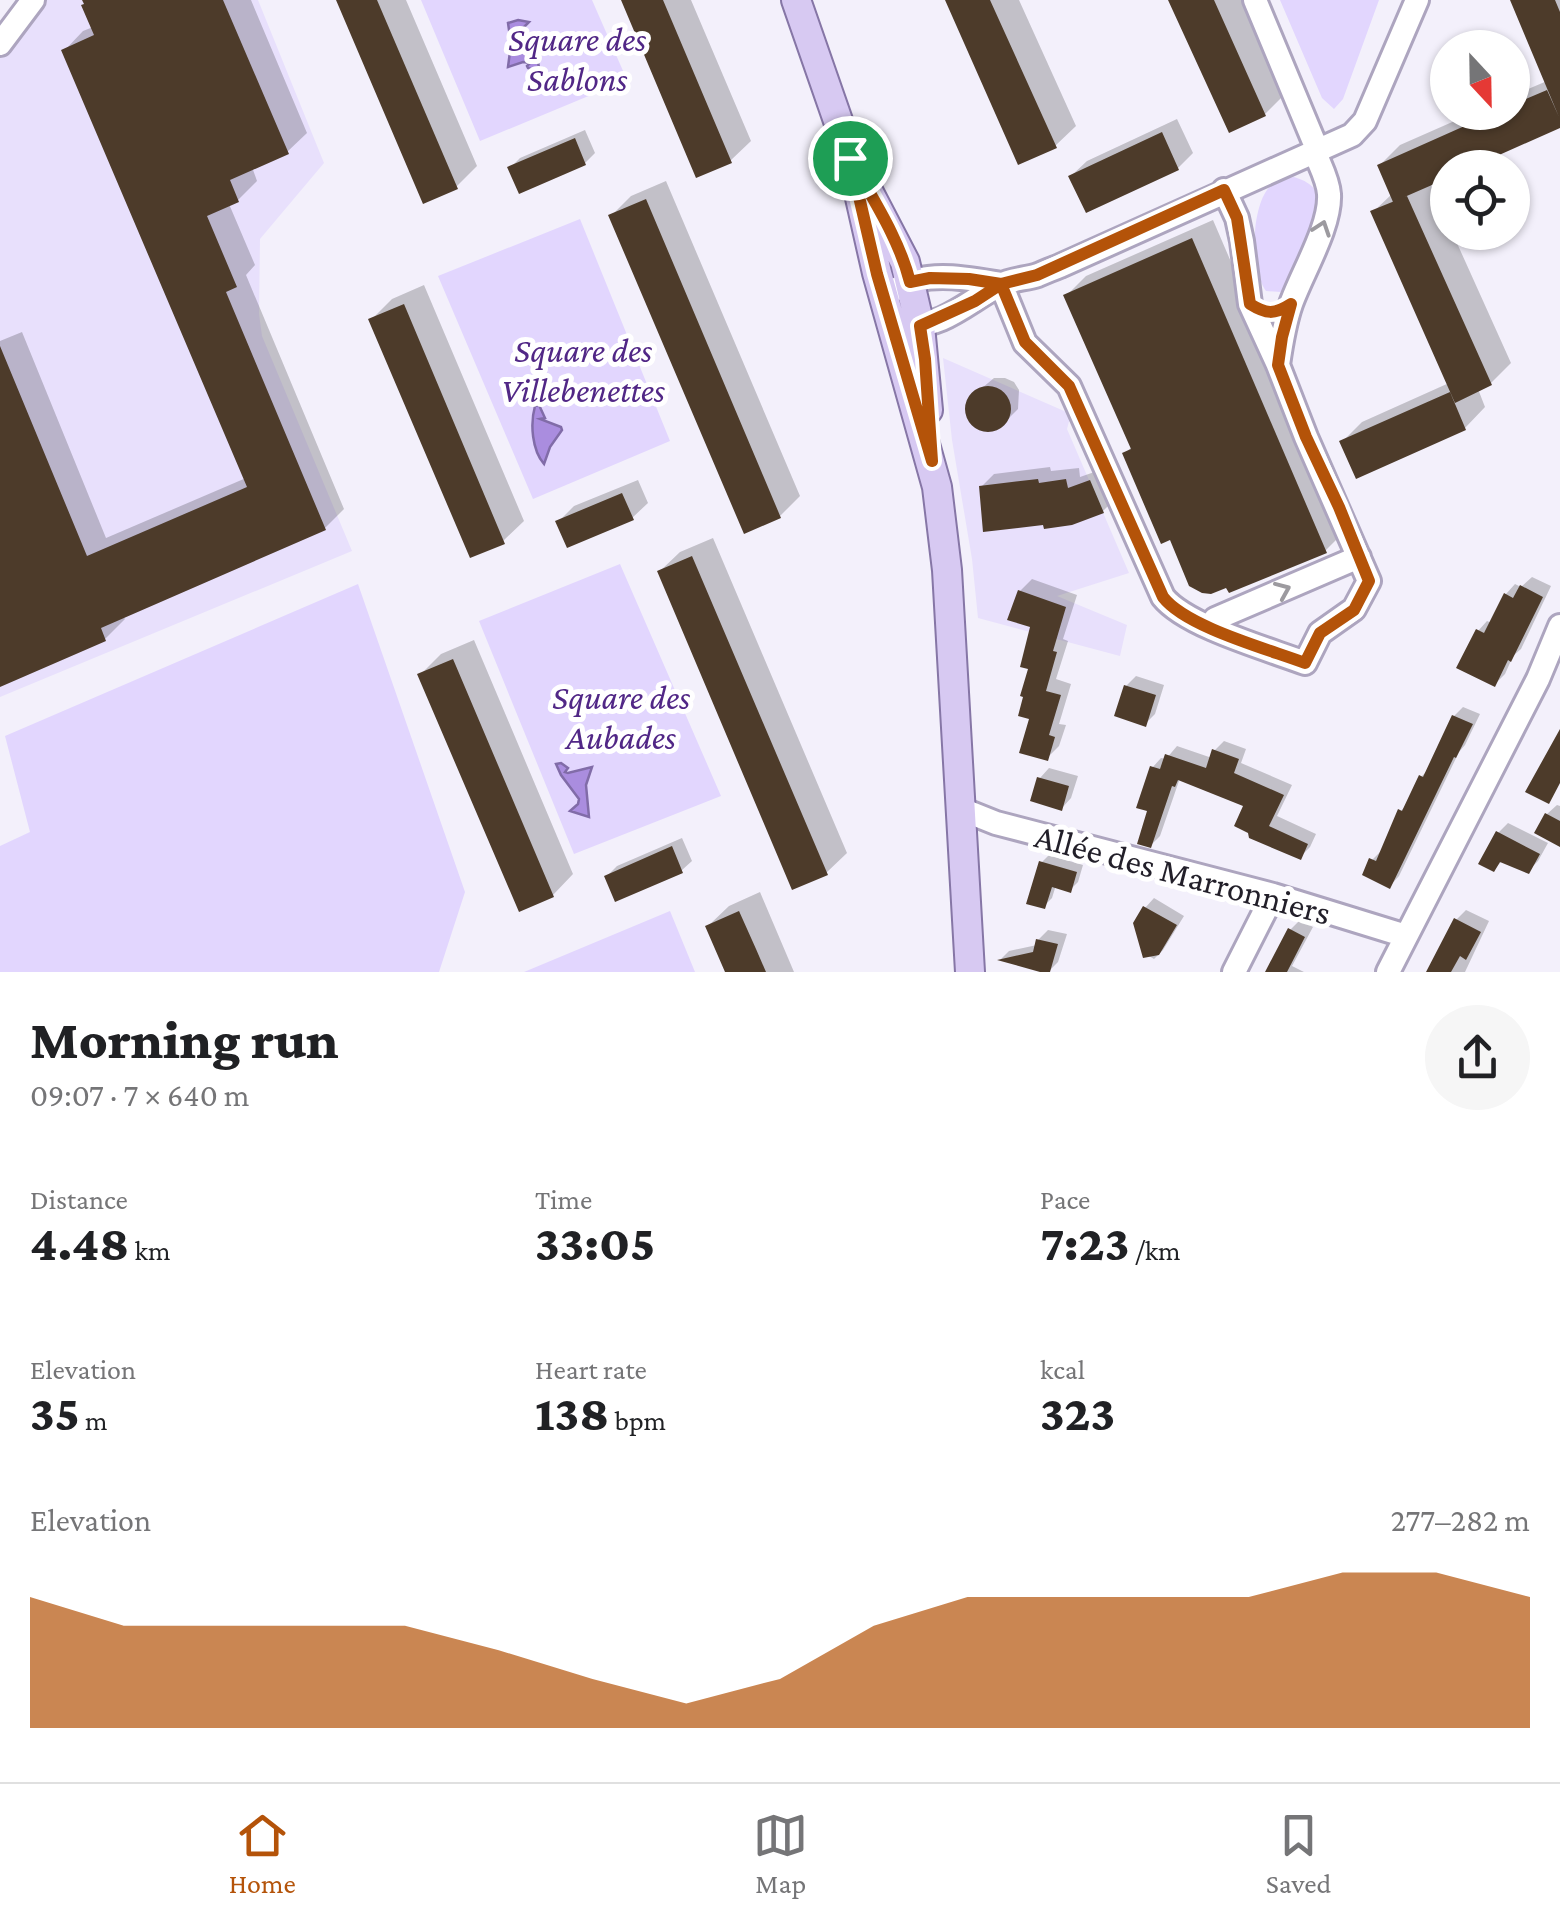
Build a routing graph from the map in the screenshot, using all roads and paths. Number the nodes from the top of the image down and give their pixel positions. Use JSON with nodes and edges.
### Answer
{"nodes":[{"id":1,"x":33,"y":0,"type":"edge"},
{"id":2,"x":796,"y":0,"type":"edge"},
{"id":3,"x":1255,"y":0,"type":"edge"},
{"id":4,"x":1417,"y":0,"type":"edge"},
{"id":5,"x":0,"y":44,"type":"edge"},
{"id":6,"x":1316,"y":150,"type":"junction"},
{"id":7,"x":850,"y":158,"type":"junction"},
{"id":8,"x":1224,"y":190,"type":"junction"},
{"id":9,"x":910,"y":282,"type":"junction"},
{"id":10,"x":1001,"y":284,"type":"junction"},
{"id":11,"x":1250,"y":304,"type":"junction"},
{"id":12,"x":1291,"y":304,"type":"junction"},
{"id":13,"x":888,"y":310,"type":"junction"},
{"id":14,"x":920,"y":326,"type":"junction"},
{"id":15,"x":1278,"y":365,"type":"junction"},
{"id":16,"x":932,"y":461,"type":"junction"},
{"id":17,"x":1359,"y":557,"type":"junction"},
{"id":18,"x":1560,"y":626,"type":"edge"},
{"id":19,"x":1210,"y":627,"type":"junction"},
{"id":20,"x":961,"y":809,"type":"junction"},
{"id":21,"x":1273,"y":895,"type":"junction"},
{"id":22,"x":1406,"y":936,"type":"junction"},
{"id":23,"x":970,"y":972,"type":"edge"},
{"id":24,"x":1234,"y":972,"type":"edge"},
{"id":25,"x":1388,"y":972,"type":"edge"}],
"edges":[{"from":1,"to":5,"type":"street"},
{"from":2,"to":7,"type":"main road"},
{"from":3,"to":6,"type":"street"},
{"from":4,"to":6,"type":"street"},
{"from":6,"to":8,"type":"street"},
{"from":12,"to":6,"type":"street","one_way":true},
{"from":7,"to":9,"type":"main road"},
{"from":7,"to":13,"type":"main road"},
{"from":8,"to":10,"type":"street"},
{"from":8,"to":11,"type":"street"},
{"from":9,"to":10,"type":"street"},
{"from":9,"to":13,"type":"street"},
{"from":9,"to":14,"type":"main road"},
{"from":10,"to":14,"type":"street"},
{"from":10,"to":19,"type":"street"},
{"from":11,"to":12,"type":"street"},
{"from":11,"to":15,"type":"street"},
{"from":12,"to":15,"type":"street"},
{"from":13,"to":14,"type":"street"},
{"from":13,"to":16,"type":"main road"},
{"from":14,"to":16,"type":"main road"},
{"from":15,"to":17,"type":"street"},
{"from":16,"to":20,"type":"main road"},
{"from":19,"to":17,"type":"street","one_way":true},
{"from":17,"to":19,"type":"street"},
{"from":18,"to":22,"type":"street"},
{"from":20,"to":21,"type":"street","name":"Allée des Marronniers"},
{"from":20,"to":23,"type":"main road"},
{"from":21,"to":22,"type":"street","name":"Allée des Marronniers"},
{"from":21,"to":24,"type":"street"},
{"from":22,"to":25,"type":"street"}]}
